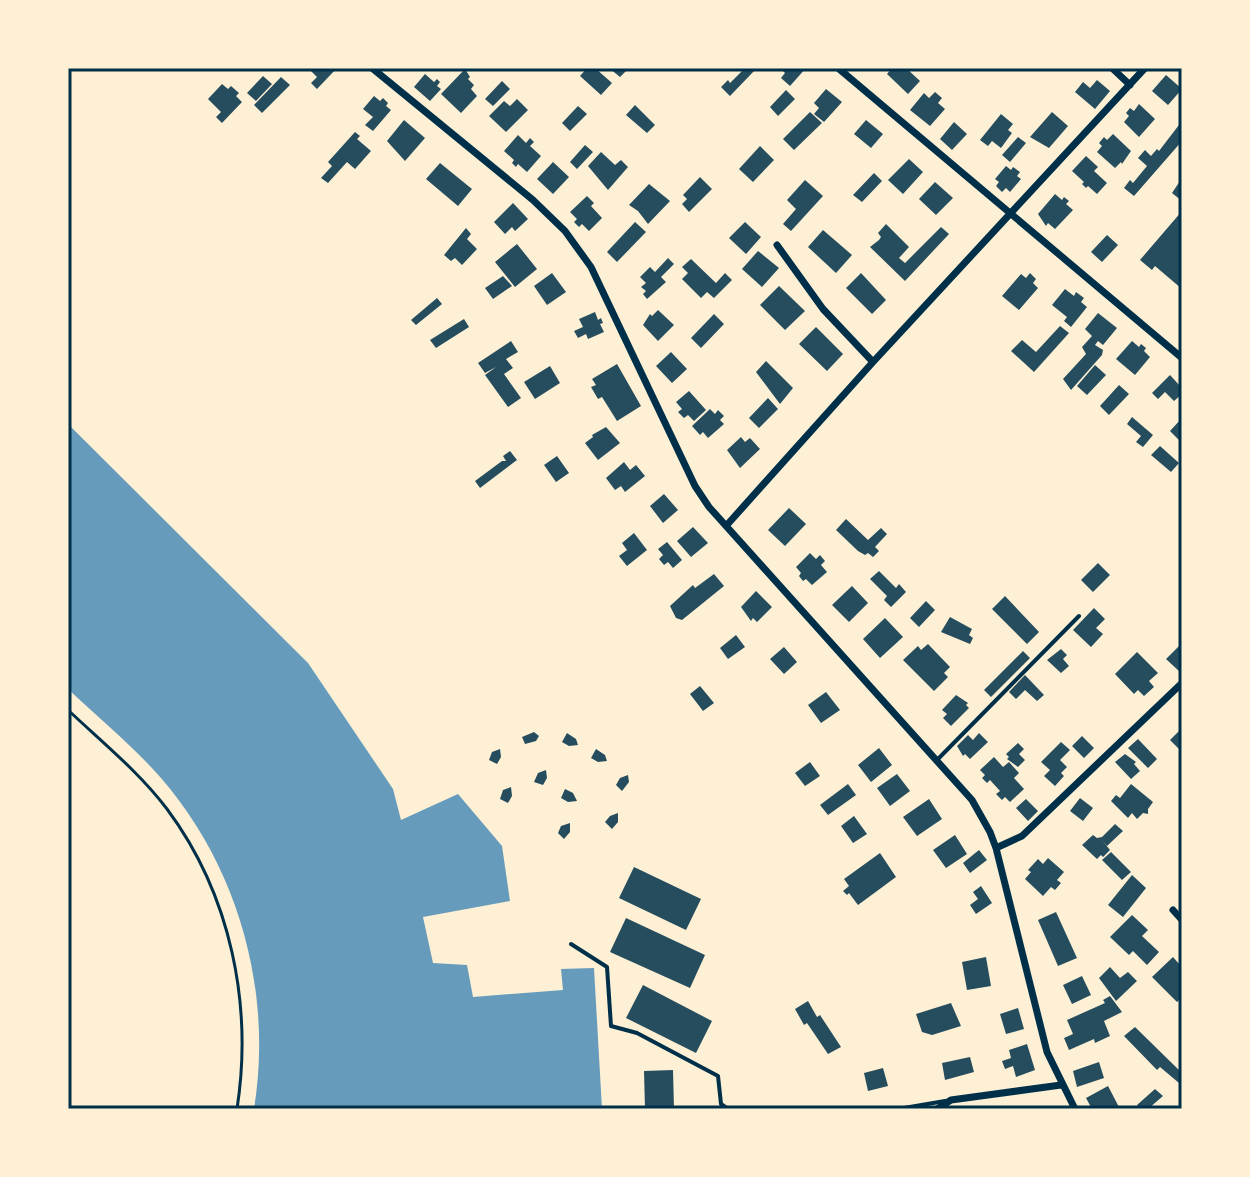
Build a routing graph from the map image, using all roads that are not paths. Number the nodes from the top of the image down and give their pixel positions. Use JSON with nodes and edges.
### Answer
{"nodes":[{"id":1,"x":372,"y":68,"type":"edge"},
{"id":2,"x":838,"y":68,"type":"edge"},
{"id":3,"x":1112,"y":68,"type":"edge"},
{"id":4,"x":1145,"y":68,"type":"edge"},
{"id":5,"x":1130,"y":85,"type":"junction"},
{"id":6,"x":1011,"y":212,"type":"junction"},
{"id":7,"x":777,"y":245,"type":"dead end"},
{"id":8,"x":1182,"y":358,"type":"edge"},
{"id":9,"x":873,"y":362,"type":"junction"},
{"id":10,"x":726,"y":526,"type":"junction"},
{"id":11,"x":1079,"y":616,"type":"dead end"},
{"id":12,"x":1182,"y":683,"type":"edge"},
{"id":13,"x":938,"y":759,"type":"junction"},
{"id":14,"x":996,"y":848,"type":"junction"},
{"id":15,"x":1173,"y":910,"type":"dead end"},
{"id":16,"x":1182,"y":920,"type":"edge"},
{"id":17,"x":571,"y":944,"type":"dead end"},
{"id":18,"x":1061,"y":1085,"type":"junction"},
{"id":19,"x":951,"y":1100,"type":"junction"},
{"id":20,"x":728,"y":1109,"type":"edge"},
{"id":21,"x":898,"y":1109,"type":"edge"},
{"id":22,"x":937,"y":1109,"type":"edge"},
{"id":23,"x":1075,"y":1109,"type":"edge"}],
"edges":[{"from":1,"to":10,"type":"street"},
{"from":2,"to":6,"type":"street"},
{"from":3,"to":5,"type":"street"},
{"from":4,"to":5,"type":"street"},
{"from":5,"to":6,"type":"street"},
{"from":6,"to":8,"type":"street"},
{"from":6,"to":9,"type":"street"},
{"from":7,"to":9,"type":"street"},
{"from":9,"to":10,"type":"street"},
{"from":10,"to":13,"type":"street"},
{"from":11,"to":13,"type":"lane"},
{"from":12,"to":14,"type":"street"},
{"from":13,"to":14,"type":"street"},
{"from":14,"to":18,"type":"street"},
{"from":15,"to":16,"type":"street"},
{"from":17,"to":20,"type":"lane"},
{"from":18,"to":19,"type":"street"},
{"from":18,"to":23,"type":"street"},
{"from":19,"to":21,"type":"lane"},
{"from":19,"to":22,"type":"street"}]}
